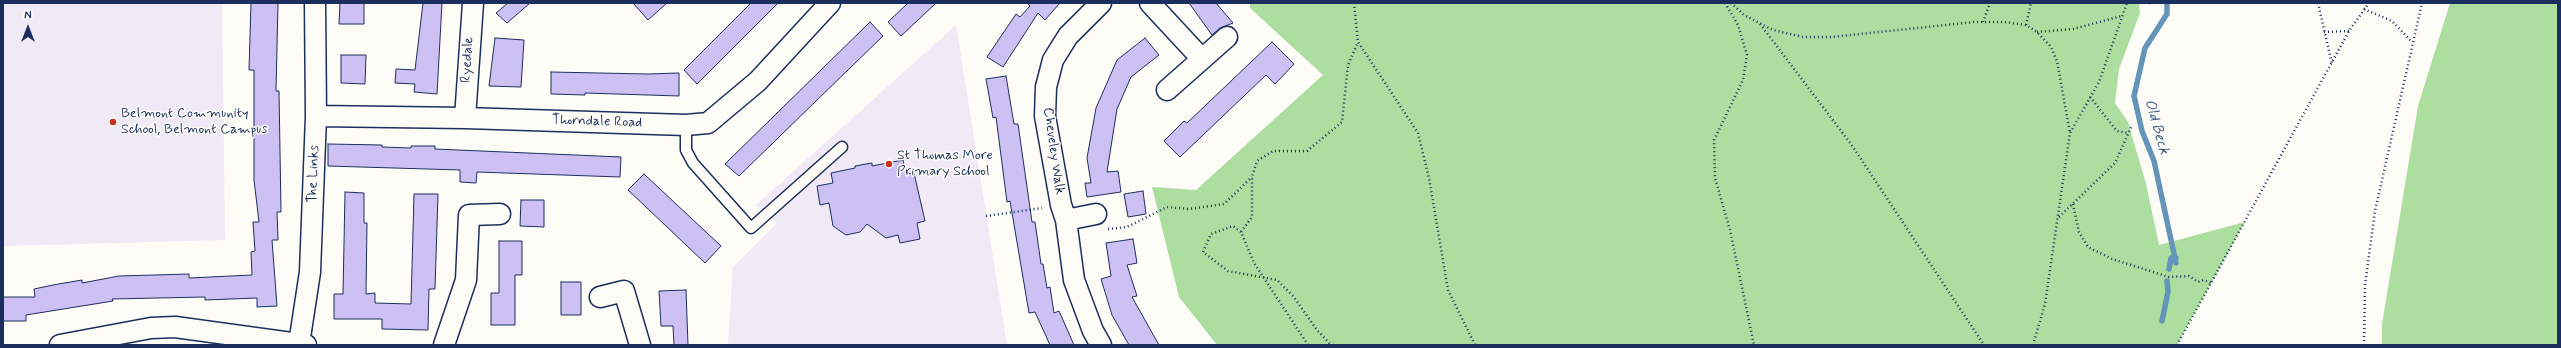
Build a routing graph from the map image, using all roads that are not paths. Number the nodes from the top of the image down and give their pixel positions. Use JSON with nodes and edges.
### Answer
{"nodes":[{"id":1,"x":315,"y":3,"type":"edge"},
{"id":2,"x":473,"y":3,"type":"edge"},
{"id":3,"x":830,"y":3,"type":"edge"},
{"id":4,"x":1101,"y":3,"type":"edge"},
{"id":5,"x":1150,"y":3,"type":"edge"},
{"id":6,"x":1227,"y":37,"type":"dead end"},
{"id":7,"x":1201,"y":58,"type":"junction"},
{"id":8,"x":1167,"y":90,"type":"dead end"},
{"id":9,"x":316,"y":116,"type":"junction"},
{"id":10,"x":465,"y":118,"type":"junction"},
{"id":11,"x":686,"y":125,"type":"junction"},
{"id":12,"x":842,"y":147,"type":"dead end"},
{"id":13,"x":1063,"y":213,"type":"junction"},
{"id":14,"x":500,"y":214,"type":"dead end"},
{"id":15,"x":1096,"y":214,"type":"road end"},
{"id":16,"x":600,"y":297,"type":"dead end"},
{"id":17,"x":89,"y":342,"type":"edge"},
{"id":18,"x":302,"y":344,"type":"edge"},
{"id":19,"x":60,"y":345,"type":"edge"},
{"id":20,"x":444,"y":345,"type":"edge"},
{"id":21,"x":640,"y":345,"type":"edge"},
{"id":22,"x":1101,"y":345,"type":"edge"}],
"edges":[{"from":1,"to":9,"type":"street","name":"The Links"},
{"from":2,"to":10,"type":"street","name":"Ryedale"},
{"from":3,"to":11,"type":"street","name":"Thorndale Road"},
{"from":4,"to":13,"type":"street","name":"Cheveley Walk"},
{"from":5,"to":7,"type":"street"},
{"from":6,"to":7,"type":"street"},
{"from":7,"to":8,"type":"street"},
{"from":9,"to":10,"type":"street","name":"Thorndale Road"},
{"from":9,"to":18,"type":"street","name":"The Links"},
{"from":10,"to":11,"type":"street","name":"Thorndale Road"},
{"from":11,"to":12,"type":"lane"},
{"from":13,"to":15,"type":"street"},
{"from":13,"to":22,"type":"street","name":"Cheveley Walk"},
{"from":14,"to":20,"type":"street"},
{"from":16,"to":21,"type":"street"},
{"from":17,"to":18,"type":"street"},
{"from":17,"to":19,"type":"street"}]}
